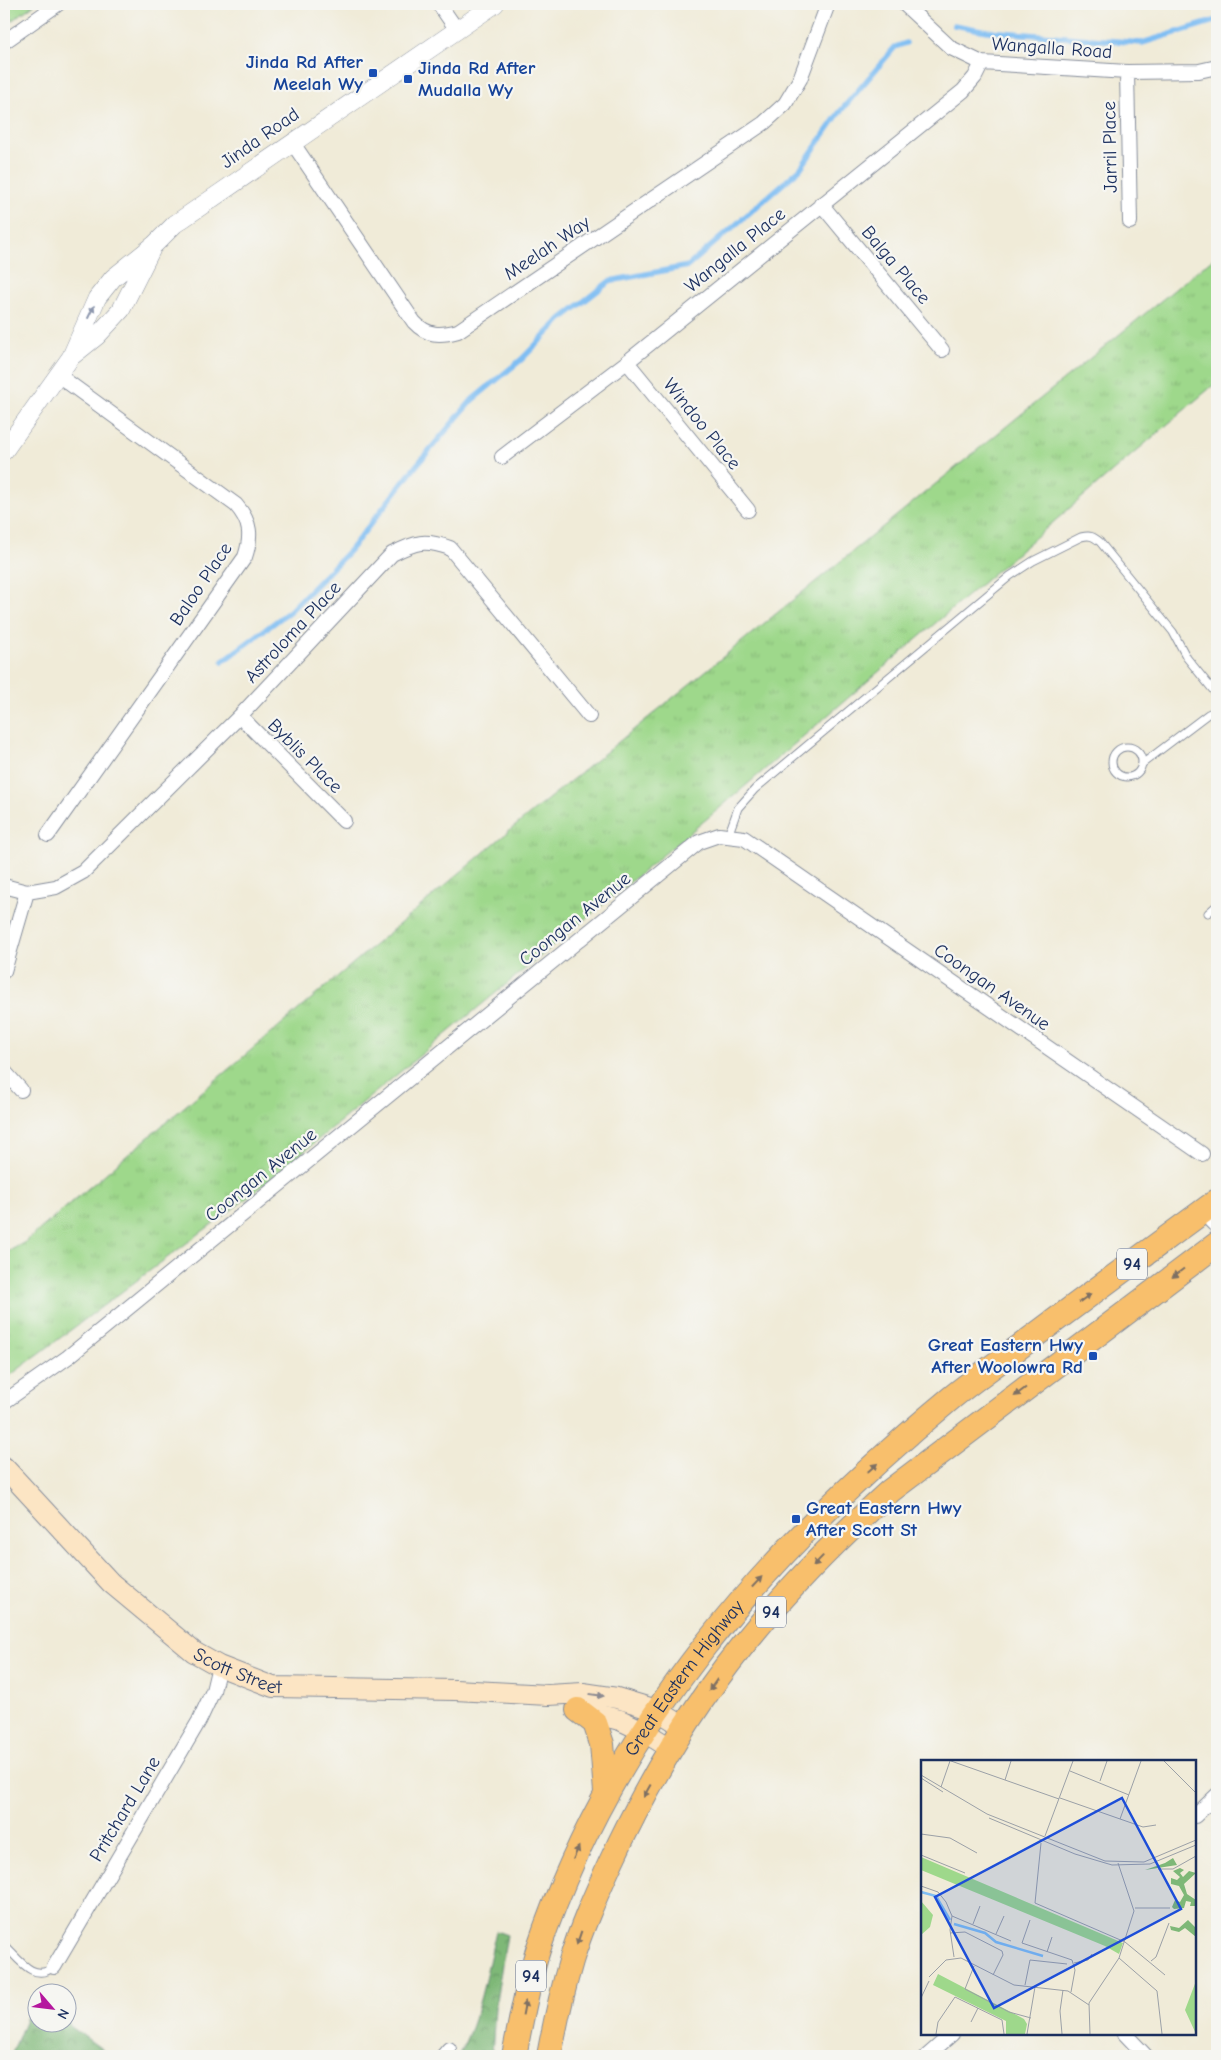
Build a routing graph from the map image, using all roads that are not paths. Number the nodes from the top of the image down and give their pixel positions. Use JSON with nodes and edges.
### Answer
{"nodes":[{"id":1,"x":58,"y":4,"type":"edge"},
{"id":2,"x":440,"y":4,"type":"edge"},
{"id":3,"x":495,"y":4,"type":"edge"},
{"id":4,"x":828,"y":4,"type":"edge"},
{"id":5,"x":904,"y":4,"type":"edge"},
{"id":6,"x":457,"y":30,"type":"junction"},
{"id":7,"x":4,"y":42,"type":"edge"},
{"id":8,"x":982,"y":63,"type":"junction"},
{"id":9,"x":1217,"y":67,"type":"edge"},
{"id":10,"x":1127,"y":72,"type":"junction"},
{"id":11,"x":292,"y":142,"type":"junction"},
{"id":12,"x":821,"y":204,"type":"junction"},
{"id":13,"x":1130,"y":222,"type":"dead end"},
{"id":14,"x":154,"y":245,"type":"junction"},
{"id":15,"x":942,"y":350,"type":"dead end"},
{"id":16,"x":71,"y":357,"type":"junction"},
{"id":17,"x":627,"y":362,"type":"junction"},
{"id":18,"x":58,"y":375,"type":"junction"},
{"id":19,"x":4,"y":451,"type":"edge"},
{"id":20,"x":502,"y":457,"type":"dead end"},
{"id":21,"x":748,"y":510,"type":"dead end"},
{"id":22,"x":1217,"y":695,"type":"edge"},
{"id":23,"x":1217,"y":710,"type":"edge"},
{"id":24,"x":240,"y":716,"type":"junction"},
{"id":25,"x":589,"y":716,"type":"dead end"},
{"id":26,"x":1142,"y":764,"type":"junction"},
{"id":27,"x":344,"y":821,"type":"dead end"},
{"id":28,"x":48,"y":835,"type":"dead end"},
{"id":29,"x":728,"y":836,"type":"junction"},
{"id":30,"x":4,"y":886,"type":"edge"},
{"id":31,"x":27,"y":892,"type":"junction"},
{"id":32,"x":1217,"y":905,"type":"edge"},
{"id":33,"x":1208,"y":912,"type":"dead end"},
{"id":34,"x":4,"y":971,"type":"edge"},
{"id":35,"x":4,"y":1071,"type":"edge"},
{"id":36,"x":21,"y":1090,"type":"dead end"},
{"id":37,"x":1202,"y":1154,"type":"dead end"},
{"id":38,"x":1212,"y":1213,"type":"edge"},
{"id":39,"x":1217,"y":1244,"type":"edge"},
{"id":40,"x":4,"y":1402,"type":"edge"},
{"id":41,"x":4,"y":1467,"type":"edge"},
{"id":42,"x":220,"y":1666,"type":"junction"},
{"id":43,"x":548,"y":1695,"type":"junction"},
{"id":44,"x":578,"y":1710,"type":"junction"},
{"id":45,"x":657,"y":1710,"type":"junction"},
{"id":46,"x":684,"y":1727,"type":"junction"},
{"id":47,"x":643,"y":1731,"type":"junction"},
{"id":48,"x":670,"y":1748,"type":"junction"},
{"id":49,"x":606,"y":1792,"type":"junction"},
{"id":50,"x":1217,"y":1795,"type":"edge"},
{"id":51,"x":1196,"y":1815,"type":"edge"},
{"id":52,"x":4,"y":1945,"type":"edge"},
{"id":53,"x":54,"y":1967,"type":"joint"},
{"id":54,"x":951,"y":2035,"type":"edge"},
{"id":55,"x":1127,"y":2035,"type":"edge"},
{"id":56,"x":514,"y":2056,"type":"edge"},
{"id":57,"x":549,"y":2056,"type":"edge"},
{"id":58,"x":927,"y":2056,"type":"edge"},
{"id":59,"x":1146,"y":2056,"type":"edge"}],
"edges":[{"from":1,"to":7,"type":"street"},
{"from":2,"to":6,"type":"street"},
{"from":3,"to":6,"type":"street","name":"Jinda Road"},
{"from":4,"to":11,"type":"street","name":"Meelah Way"},
{"from":5,"to":8,"type":"street","name":"Wangalla Road"},
{"from":6,"to":11,"type":"street","name":"Jinda Road"},
{"from":8,"to":10,"type":"street","name":"Wangalla Road"},
{"from":8,"to":12,"type":"street","name":"Wangalla Place"},
{"from":9,"to":10,"type":"street","name":"Wangalla Road"},
{"from":10,"to":13,"type":"street","name":"Jarril Place"},
{"from":11,"to":14,"type":"street","name":"Jinda Road"},
{"from":12,"to":15,"type":"street","name":"Balga Place"},
{"from":12,"to":17,"type":"street","name":"Wangalla Place"},
{"from":14,"to":16,"type":"street","name":"Jinda Road"},
{"from":16,"to":14,"type":"street","name":"Jinda Road","one_way":true},
{"from":16,"to":18,"type":"street","name":"Jinda Road"},
{"from":17,"to":20,"type":"street","name":"Wangalla Place"},
{"from":17,"to":21,"type":"street","name":"Windoo Place"},
{"from":18,"to":19,"type":"street","name":"Jinda Road"},
{"from":18,"to":28,"type":"street","name":"Baloo Place"},
{"from":22,"to":29,"type":"lane"},
{"from":23,"to":26,"type":"lane"},
{"from":24,"to":25,"type":"street","name":"Astroloma Place"},
{"from":24,"to":27,"type":"street","name":"Byblis Place"},
{"from":24,"to":31,"type":"street","name":"Astroloma Place"},
{"from":26,"to":26,"type":"lane"},
{"from":29,"to":37,"type":"street","name":"Coongan Avenue"},
{"from":29,"to":40,"type":"street","name":"Coongan Avenue"},
{"from":30,"to":31,"type":"street","name":"Astroloma Place"},
{"from":31,"to":34,"type":"street"},
{"from":32,"to":33,"type":"lane"},
{"from":35,"to":36,"type":"street"},
{"from":45,"to":38,"type":"highway","name":"Great Eastern Highway","number":"94","one_way":true},
{"from":39,"to":46,"type":"highway","name":"Great Eastern Highway","number":"94","one_way":true},
{"from":41,"to":42,"type":"main road","name":"Scott Street"},
{"from":42,"to":43,"type":"main road","name":"Scott Street"},
{"from":42,"to":53,"type":"street","name":"Pritchard Lane"},
{"from":43,"to":44,"type":"main road","name":"Scott Street"},
{"from":43,"to":45,"type":"main road","name":"Scott Street","one_way":true},
{"from":44,"to":47,"type":"main road","name":"Scott Street"},
{"from":44,"to":49,"type":"highway"},
{"from":45,"to":46,"type":"main road","name":"Scott Street"},
{"from":45,"to":47,"type":"highway","name":"Great Eastern Highway","number":"94"},
{"from":46,"to":48,"type":"highway","name":"Great Eastern Highway","number":"94"},
{"from":47,"to":48,"type":"main road","name":"Scott Street"},
{"from":47,"to":49,"type":"highway","name":"Great Eastern Highway","number":"94"},
{"from":48,"to":57,"type":"highway","name":"Great Eastern Highway","number":"94","one_way":true},
{"from":56,"to":49,"type":"highway","name":"Great Eastern Highway","number":"94","one_way":true},
{"from":50,"to":51,"type":"street"},
{"from":52,"to":53,"type":"lane"},
{"from":54,"to":58,"type":"street"},
{"from":55,"to":59,"type":"street"}]}
